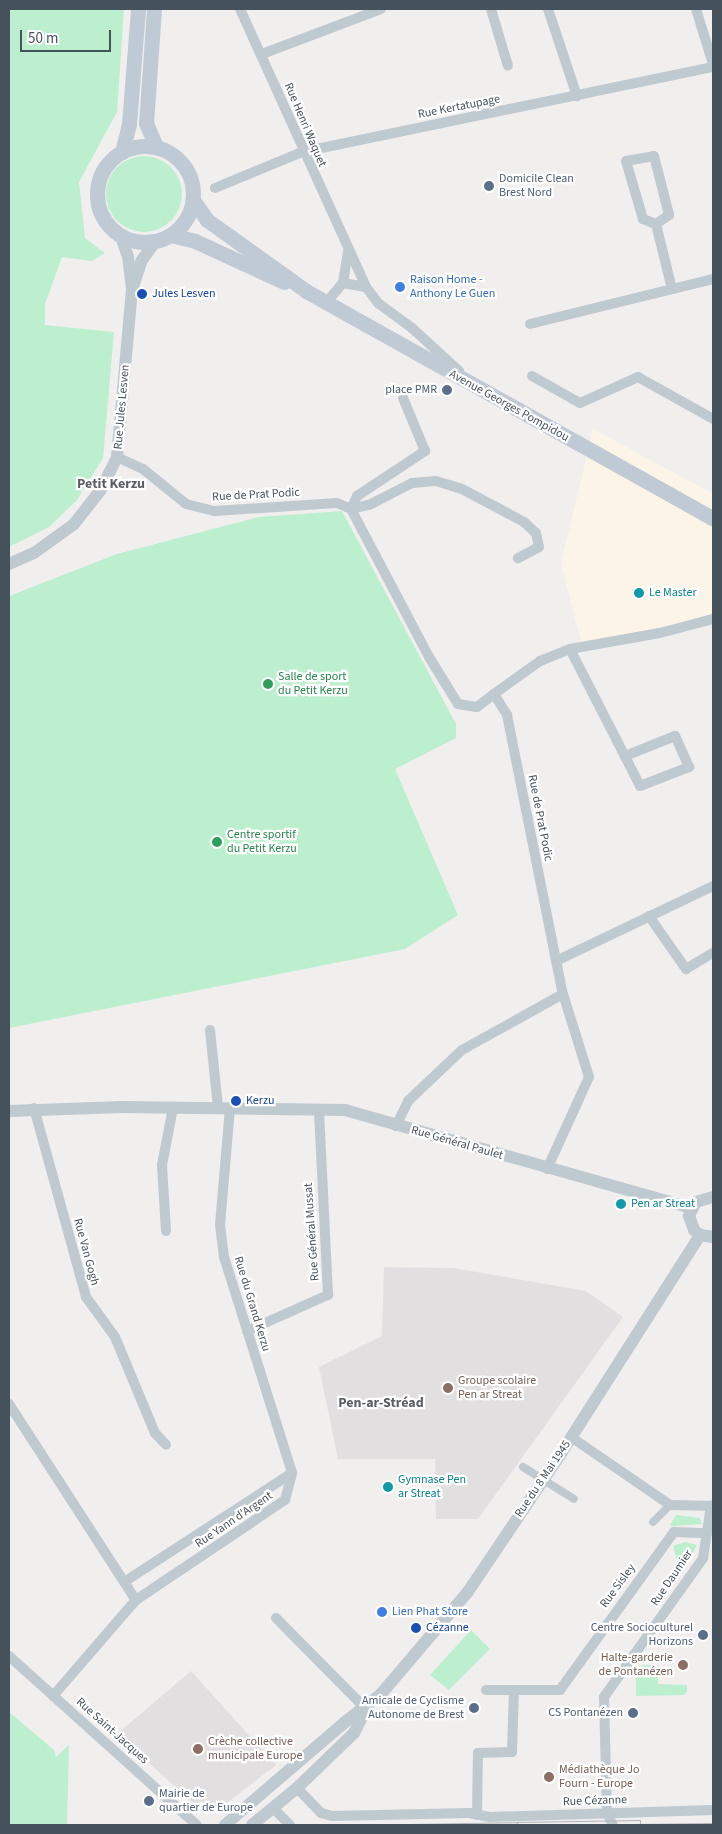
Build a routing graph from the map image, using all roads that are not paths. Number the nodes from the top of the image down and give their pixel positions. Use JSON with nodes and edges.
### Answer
{"nodes":[{"id":1,"x":138,"y":9,"type":"edge"},
{"id":2,"x":154,"y":9,"type":"edge"},
{"id":3,"x":240,"y":9,"type":"edge"},
{"id":4,"x":381,"y":9,"type":"edge"},
{"id":5,"x":491,"y":9,"type":"edge"},
{"id":6,"x":548,"y":9,"type":"edge"},
{"id":7,"x":696,"y":9,"type":"edge"},
{"id":8,"x":262,"y":54,"type":"junction"},
{"id":9,"x":713,"y":65,"type":"edge"},
{"id":10,"x":508,"y":66,"type":"dead end"},
{"id":11,"x":577,"y":96,"type":"junction"},
{"id":12,"x":156,"y":147,"type":"junction"},
{"id":13,"x":122,"y":152,"type":"junction"},
{"id":14,"x":302,"y":152,"type":"junction"},
{"id":15,"x":215,"y":188,"type":"dead end"},
{"id":16,"x":192,"y":200,"type":"junction"},
{"id":17,"x":656,"y":224,"type":"junction"},
{"id":18,"x":171,"y":235,"type":"junction"},
{"id":19,"x":121,"y":236,"type":"junction"},
{"id":20,"x":155,"y":242,"type":"junction"},
{"id":21,"x":348,"y":252,"type":"junction"},
{"id":22,"x":713,"y":279,"type":"edge"},
{"id":23,"x":343,"y":284,"type":"junction"},
{"id":24,"x":366,"y":288,"type":"junction"},
{"id":25,"x":132,"y":289,"type":"junction"},
{"id":26,"x":672,"y":289,"type":"junction"},
{"id":27,"x":306,"y":291,"type":"junction"},
{"id":28,"x":326,"y":303,"type":"junction"},
{"id":29,"x":530,"y":324,"type":"dead end"},
{"id":30,"x":532,"y":376,"type":"dead end"},
{"id":31,"x":476,"y":388,"type":"junction"},
{"id":32,"x":403,"y":398,"type":"dead end"},
{"id":33,"x":713,"y":419,"type":"edge"},
{"id":34,"x":117,"y":457,"type":"junction"},
{"id":35,"x":351,"y":508,"type":"junction"},
{"id":36,"x":713,"y":518,"type":"edge"},
{"id":37,"x":518,"y":558,"type":"dead end"},
{"id":38,"x":9,"y":564,"type":"edge"},
{"id":39,"x":713,"y":619,"type":"edge"},
{"id":40,"x":570,"y":649,"type":"junction"},
{"id":41,"x":494,"y":694,"type":"junction"},
{"id":42,"x":625,"y":756,"type":"junction"},
{"id":43,"x":713,"y":886,"type":"edge"},
{"id":44,"x":649,"y":916,"type":"junction"},
{"id":45,"x":713,"y":953,"type":"edge"},
{"id":46,"x":556,"y":961,"type":"junction"},
{"id":47,"x":563,"y":994,"type":"junction"},
{"id":48,"x":210,"y":1030,"type":"dead end"},
{"id":49,"x":34,"y":1108,"type":"junction"},
{"id":50,"x":173,"y":1108,"type":"junction"},
{"id":51,"x":224,"y":1108,"type":"junction"},
{"id":52,"x":319,"y":1109,"type":"junction"},
{"id":53,"x":9,"y":1111,"type":"edge"},
{"id":54,"x":396,"y":1126,"type":"junction"},
{"id":55,"x":547,"y":1169,"type":"junction"},
{"id":56,"x":713,"y":1198,"type":"edge"},
{"id":57,"x":691,"y":1208,"type":"junction"},
{"id":58,"x":166,"y":1231,"type":"dead end"},
{"id":59,"x":700,"y":1235,"type":"junction"},
{"id":60,"x":713,"y":1237,"type":"edge"},
{"id":61,"x":247,"y":1331,"type":"junction"},
{"id":62,"x":9,"y":1404,"type":"edge"},
{"id":63,"x":571,"y":1437,"type":"junction"},
{"id":64,"x":166,"y":1445,"type":"dead end"},
{"id":65,"x":523,"y":1467,"type":"dead end"},
{"id":66,"x":292,"y":1473,"type":"junction"},
{"id":67,"x":574,"y":1499,"type":"dead end"},
{"id":68,"x":670,"y":1505,"type":"junction"},
{"id":69,"x":712,"y":1506,"type":"edge"},
{"id":70,"x":653,"y":1522,"type":"dead end"},
{"id":71,"x":707,"y":1533,"type":"junction"},
{"id":72,"x":124,"y":1582,"type":"junction"},
{"id":73,"x":136,"y":1600,"type":"junction"},
{"id":74,"x":276,"y":1618,"type":"dead end"},
{"id":75,"x":9,"y":1656,"type":"edge"},
{"id":76,"x":486,"y":1690,"type":"dead end"},
{"id":77,"x":514,"y":1690,"type":"junction"},
{"id":78,"x":53,"y":1696,"type":"junction"},
{"id":79,"x":366,"y":1709,"type":"junction"},
{"id":80,"x":297,"y":1788,"type":"junction"},
{"id":81,"x":274,"y":1809,"type":"junction"},
{"id":82,"x":713,"y":1810,"type":"edge"},
{"id":83,"x":607,"y":1813,"type":"junction"},
{"id":84,"x":477,"y":1815,"type":"junction"},
{"id":85,"x":541,"y":1820,"type":"edge"},
{"id":86,"x":197,"y":1825,"type":"edge"},
{"id":87,"x":225,"y":1825,"type":"edge"},
{"id":88,"x":252,"y":1825,"type":"edge"},
{"id":89,"x":290,"y":1825,"type":"edge"},
{"id":90,"x":613,"y":1825,"type":"edge"}],
"edges":[{"from":1,"to":13,"type":"main road"},
{"from":2,"to":12,"type":"main road"},
{"from":3,"to":8,"type":"street","name":"Rue Henri Waquet"},
{"from":4,"to":8,"type":"street"},
{"from":5,"to":10,"type":"street"},
{"from":6,"to":11,"type":"street"},
{"from":7,"to":9,"type":"street"},
{"from":8,"to":14,"type":"street","name":"Rue Henri Waquet"},
{"from":9,"to":11,"type":"street","name":"Rue Kertatupage"},
{"from":11,"to":14,"type":"street","name":"Rue Kertatupage"},
{"from":12,"to":13,"type":"main road"},
{"from":12,"to":16,"type":"main road"},
{"from":13,"to":19,"type":"main road"},
{"from":14,"to":15,"type":"street","name":"Rue Kertatupage"},
{"from":14,"to":21,"type":"street","name":"Rue Henri Waquet"},
{"from":16,"to":18,"type":"main road"},
{"from":16,"to":27,"type":"main road","name":"Avenue Georges Pompidou"},
{"from":17,"to":17,"type":"street"},
{"from":17,"to":26,"type":"street"},
{"from":18,"to":20,"type":"main road"},
{"from":18,"to":27,"type":"main road","name":"Avenue Georges Pompidou"},
{"from":19,"to":20,"type":"main road"},
{"from":19,"to":25,"type":"street","name":"Rue Jules Lesven"},
{"from":20,"to":25,"type":"street","name":"Rue Jules Lesven"},
{"from":21,"to":23,"type":"street"},
{"from":21,"to":24,"type":"street","name":"Rue Henri Waquet"},
{"from":22,"to":26,"type":"street"},
{"from":23,"to":24,"type":"street"},
{"from":23,"to":28,"type":"street"},
{"from":24,"to":31,"type":"street","name":"Rue Henri Waquet"},
{"from":25,"to":34,"type":"street","name":"Rue Jules Lesven"},
{"from":26,"to":29,"type":"street"},
{"from":27,"to":28,"type":"main road","name":"Avenue Georges Pompidou"},
{"from":28,"to":31,"type":"main road","name":"Avenue Georges Pompidou"},
{"from":30,"to":33,"type":"street"},
{"from":31,"to":36,"type":"main road","name":"Avenue Georges Pompidou"},
{"from":32,"to":35,"type":"street"},
{"from":34,"to":35,"type":"street","name":"Rue de Prat Podic"},
{"from":34,"to":38,"type":"street","name":"Rue Jules Lesven"},
{"from":35,"to":37,"type":"street"},
{"from":35,"to":41,"type":"street"},
{"from":39,"to":40,"type":"street"},
{"from":40,"to":41,"type":"street"},
{"from":40,"to":42,"type":"street"},
{"from":41,"to":46,"type":"street","name":"Rue de Prat Podic"},
{"from":42,"to":42,"type":"street"},
{"from":43,"to":44,"type":"street"},
{"from":44,"to":45,"type":"street"},
{"from":44,"to":46,"type":"street"},
{"from":46,"to":47,"type":"street","name":"Rue de Prat Podic"},
{"from":47,"to":54,"type":"street"},
{"from":47,"to":55,"type":"street","name":"Rue de Prat Podic"},
{"from":48,"to":51,"type":"street"},
{"from":49,"to":50,"type":"street","name":"Rue Général Paulet"},
{"from":49,"to":53,"type":"street","name":"Rue Général Paulet"},
{"from":49,"to":64,"type":"street","name":"Rue Van Gogh"},
{"from":50,"to":51,"type":"street","name":"Rue Général Paulet"},
{"from":50,"to":58,"type":"street"},
{"from":51,"to":52,"type":"street","name":"Rue Général Paulet"},
{"from":51,"to":61,"type":"street","name":"Rue du Grand Kerzu"},
{"from":52,"to":54,"type":"street","name":"Rue Général Paulet"},
{"from":52,"to":61,"type":"street","name":"Rue Général Mussat"},
{"from":54,"to":55,"type":"street","name":"Rue Général Paulet"},
{"from":55,"to":57,"type":"street","name":"Rue Général Paulet"},
{"from":56,"to":57,"type":"street"},
{"from":57,"to":59,"type":"street"},
{"from":59,"to":60,"type":"street"},
{"from":59,"to":63,"type":"street","name":"Rue du 8 Mai 1945"},
{"from":61,"to":66,"type":"street","name":"Rue du Grand Kerzu"},
{"from":62,"to":72,"type":"street"},
{"from":63,"to":68,"type":"street"},
{"from":63,"to":79,"type":"street","name":"Rue du 8 Mai 1945"},
{"from":65,"to":67,"type":"street","bridge":true},
{"from":66,"to":72,"type":"street","name":"Rue Yann d'Argent"},
{"from":66,"to":73,"type":"street","name":"Rue Yann d'Argent"},
{"from":68,"to":69,"type":"street"},
{"from":68,"to":70,"type":"street"},
{"from":69,"to":71,"type":"street","name":"Rue Daumier"},
{"from":71,"to":77,"type":"street","name":"Rue Sisley"},
{"from":71,"to":83,"type":"street","name":"Rue Daumier"},
{"from":72,"to":73,"type":"street"},
{"from":73,"to":78,"type":"street","name":"Rue Yann d'Argent"},
{"from":74,"to":79,"type":"street"},
{"from":75,"to":78,"type":"street","name":"Rue Saint-Jacques"},
{"from":76,"to":77,"type":"street"},
{"from":77,"to":84,"type":"street"},
{"from":78,"to":86,"type":"street","name":"Rue Saint-Jacques"},
{"from":79,"to":80,"type":"street","name":"Rue du 8 Mai 1945"},
{"from":79,"to":87,"type":"street","name":"Rue du 8 Mai 1945"},
{"from":80,"to":81,"type":"street","name":"Rue du 8 Mai 1945"},
{"from":80,"to":84,"type":"street","name":"Rue Cézanne"},
{"from":81,"to":88,"type":"street","name":"Rue du 8 Mai 1945"},
{"from":81,"to":89,"type":"street"},
{"from":82,"to":83,"type":"street","name":"Rue Cézanne"},
{"from":83,"to":85,"type":"street","name":"Rue Cézanne"},
{"from":83,"to":90,"type":"street","name":"Rue Daumier"},
{"from":84,"to":85,"type":"street","name":"Rue Cézanne"}]}
